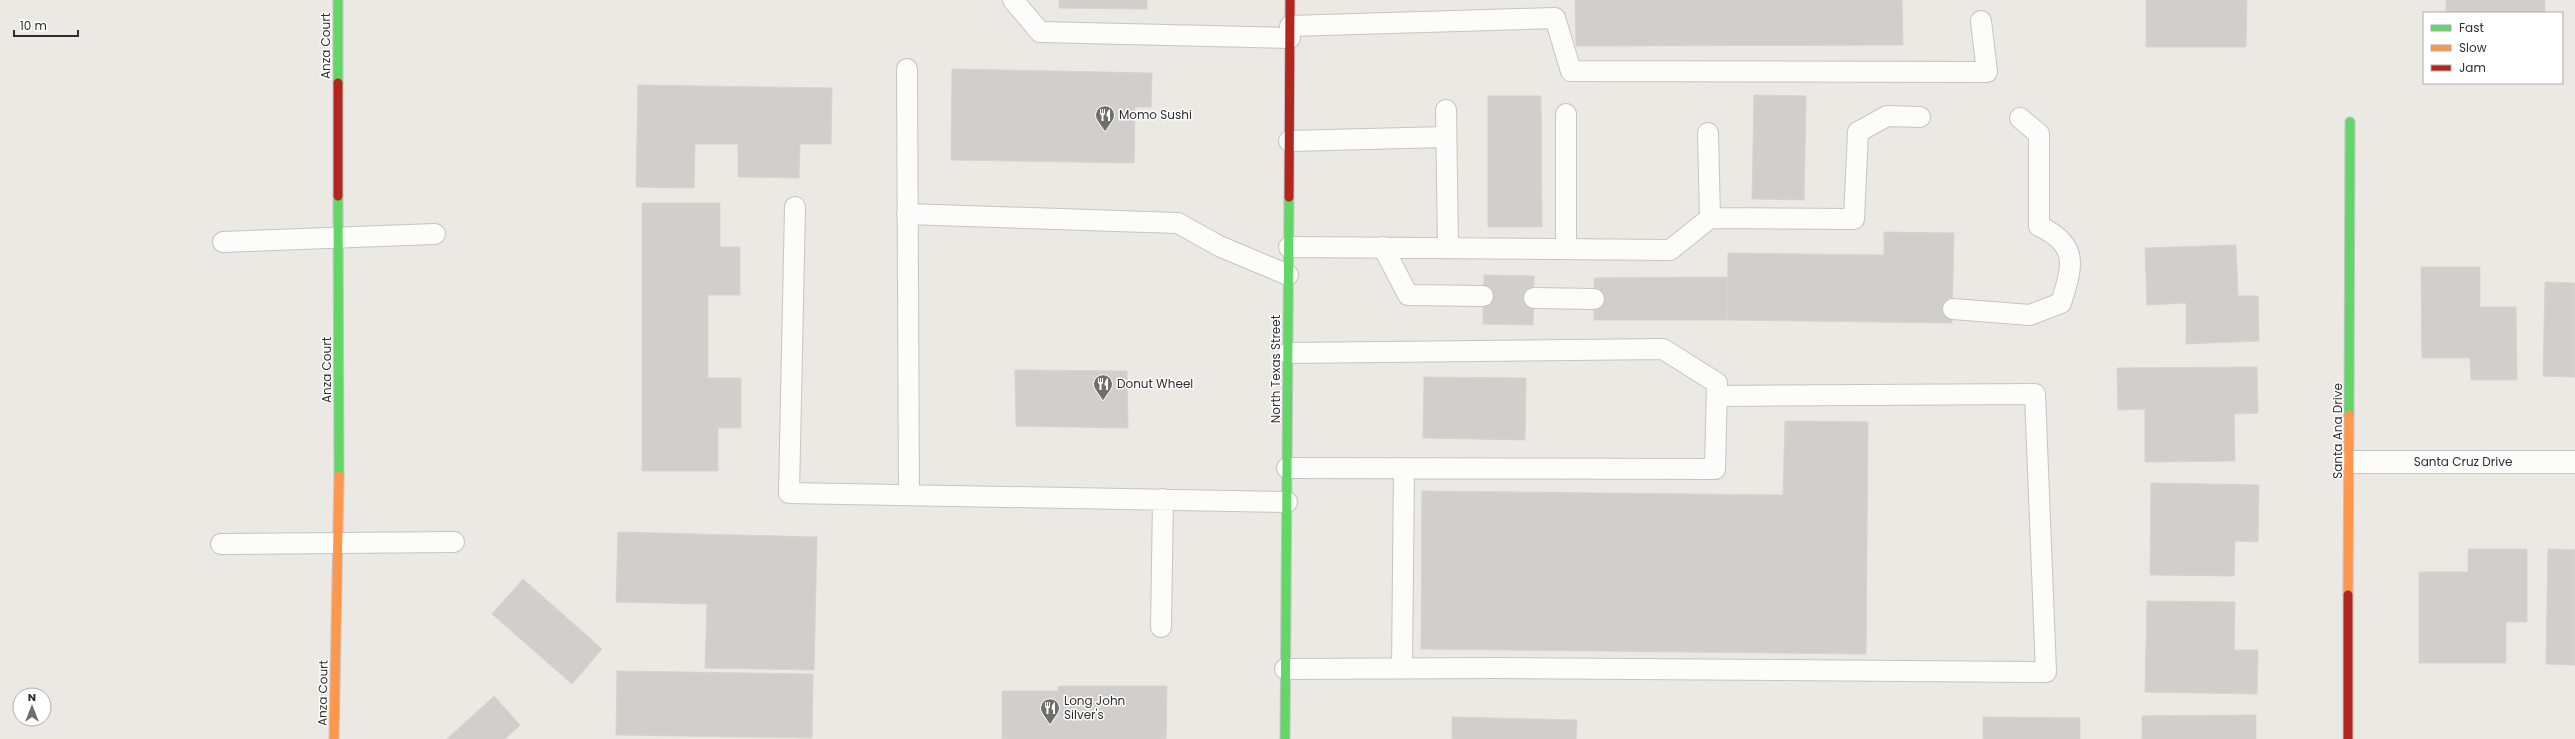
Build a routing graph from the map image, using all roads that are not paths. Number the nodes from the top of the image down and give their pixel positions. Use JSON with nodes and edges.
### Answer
{"nodes":[{"id":1,"x":338,"y":0,"type":"edge"},
{"id":2,"x":1013,"y":0,"type":"edge"},
{"id":3,"x":1290,"y":0,"type":"edge"},
{"id":4,"x":1981,"y":21,"type":"dead end"},
{"id":5,"x":1290,"y":32,"type":"junction"},
{"id":6,"x":907,"y":69,"type":"dead end"},
{"id":7,"x":1446,"y":110,"type":"dead end"},
{"id":8,"x":1566,"y":114,"type":"dead end"},
{"id":9,"x":1920,"y":117,"type":"dead end"},
{"id":10,"x":2020,"y":118,"type":"dead end"},
{"id":11,"x":2350,"y":122,"type":"dead end"},
{"id":12,"x":1708,"y":133,"type":"dead end"},
{"id":13,"x":1446,"y":136,"type":"junction"},
{"id":14,"x":1289,"y":142,"type":"junction"},
{"id":15,"x":795,"y":207,"type":"dead end"},
{"id":16,"x":907,"y":214,"type":"junction"},
{"id":17,"x":1710,"y":218,"type":"junction"},
{"id":18,"x":435,"y":234,"type":"dead end"},
{"id":19,"x":339,"y":238,"type":"junction"},
{"id":20,"x":223,"y":242,"type":"dead end"},
{"id":21,"x":1289,"y":247,"type":"junction"},
{"id":22,"x":1383,"y":248,"type":"junction"},
{"id":23,"x":1448,"y":248,"type":"junction"},
{"id":24,"x":1566,"y":249,"type":"junction"},
{"id":25,"x":1288,"y":275,"type":"junction"},
{"id":26,"x":1483,"y":296,"type":"dead end"},
{"id":27,"x":1534,"y":298,"type":"dead end"},
{"id":28,"x":1594,"y":299,"type":"dead end"},
{"id":29,"x":1953,"y":309,"type":"dead end"},
{"id":30,"x":1288,"y":353,"type":"junction"},
{"id":31,"x":1717,"y":396,"type":"junction"},
{"id":32,"x":2351,"y":462,"type":"junction"},
{"id":33,"x":2575,"y":462,"type":"edge"},
{"id":34,"x":1287,"y":468,"type":"junction"},
{"id":35,"x":1404,"y":469,"type":"junction"},
{"id":36,"x":909,"y":495,"type":"junction"},
{"id":37,"x":1163,"y":499,"type":"junction"},
{"id":38,"x":1286,"y":502,"type":"junction"},
{"id":39,"x":339,"y":542,"type":"junction"},
{"id":40,"x":454,"y":542,"type":"dead end"},
{"id":41,"x":221,"y":544,"type":"dead end"},
{"id":42,"x":1161,"y":627,"type":"dead end"},
{"id":43,"x":1402,"y":668,"type":"junction"},
{"id":44,"x":1285,"y":669,"type":"junction"},
{"id":45,"x":334,"y":739,"type":"edge"},
{"id":46,"x":1285,"y":739,"type":"edge"},
{"id":47,"x":2348,"y":739,"type":"edge"}],
"edges":[{"from":1,"to":19,"type":"street","name":"Anza Court"},
{"from":2,"to":5,"type":"lane"},
{"from":3,"to":5,"type":"street","name":"North Texas Street"},
{"from":4,"to":5,"type":"lane"},
{"from":5,"to":14,"type":"street","name":"North Texas Street"},
{"from":6,"to":16,"type":"lane"},
{"from":7,"to":13,"type":"lane"},
{"from":8,"to":24,"type":"lane"},
{"from":9,"to":17,"type":"lane"},
{"from":10,"to":29,"type":"lane"},
{"from":11,"to":32,"type":"street","name":"Santa Ana Drive"},
{"from":12,"to":17,"type":"lane"},
{"from":13,"to":14,"type":"lane"},
{"from":13,"to":23,"type":"lane"},
{"from":14,"to":21,"type":"street","name":"North Texas Street"},
{"from":15,"to":36,"type":"lane"},
{"from":16,"to":25,"type":"lane"},
{"from":16,"to":36,"type":"lane"},
{"from":17,"to":24,"type":"lane"},
{"from":18,"to":19,"type":"lane"},
{"from":19,"to":20,"type":"lane"},
{"from":19,"to":39,"type":"street","name":"Anza Court"},
{"from":21,"to":22,"type":"lane"},
{"from":21,"to":25,"type":"street","name":"North Texas Street"},
{"from":22,"to":23,"type":"lane"},
{"from":22,"to":26,"type":"lane"},
{"from":23,"to":24,"type":"lane"},
{"from":25,"to":30,"type":"street","name":"North Texas Street"},
{"from":27,"to":28,"type":"lane"},
{"from":30,"to":31,"type":"lane"},
{"from":30,"to":34,"type":"street","name":"North Texas Street"},
{"from":31,"to":35,"type":"lane"},
{"from":31,"to":43,"type":"lane"},
{"from":32,"to":33,"type":"street","name":"Santa Cruz Drive"},
{"from":32,"to":47,"type":"street","name":"Santa Ana Drive"},
{"from":34,"to":35,"type":"lane"},
{"from":34,"to":38,"type":"street","name":"North Texas Street"},
{"from":35,"to":43,"type":"lane"},
{"from":36,"to":37,"type":"lane"},
{"from":37,"to":38,"type":"lane"},
{"from":37,"to":42,"type":"lane"},
{"from":38,"to":44,"type":"street","name":"North Texas Street"},
{"from":39,"to":40,"type":"lane"},
{"from":39,"to":41,"type":"lane"},
{"from":39,"to":45,"type":"street","name":"Anza Court"},
{"from":43,"to":44,"type":"lane"},
{"from":44,"to":46,"type":"street","name":"North Texas Street"}]}
